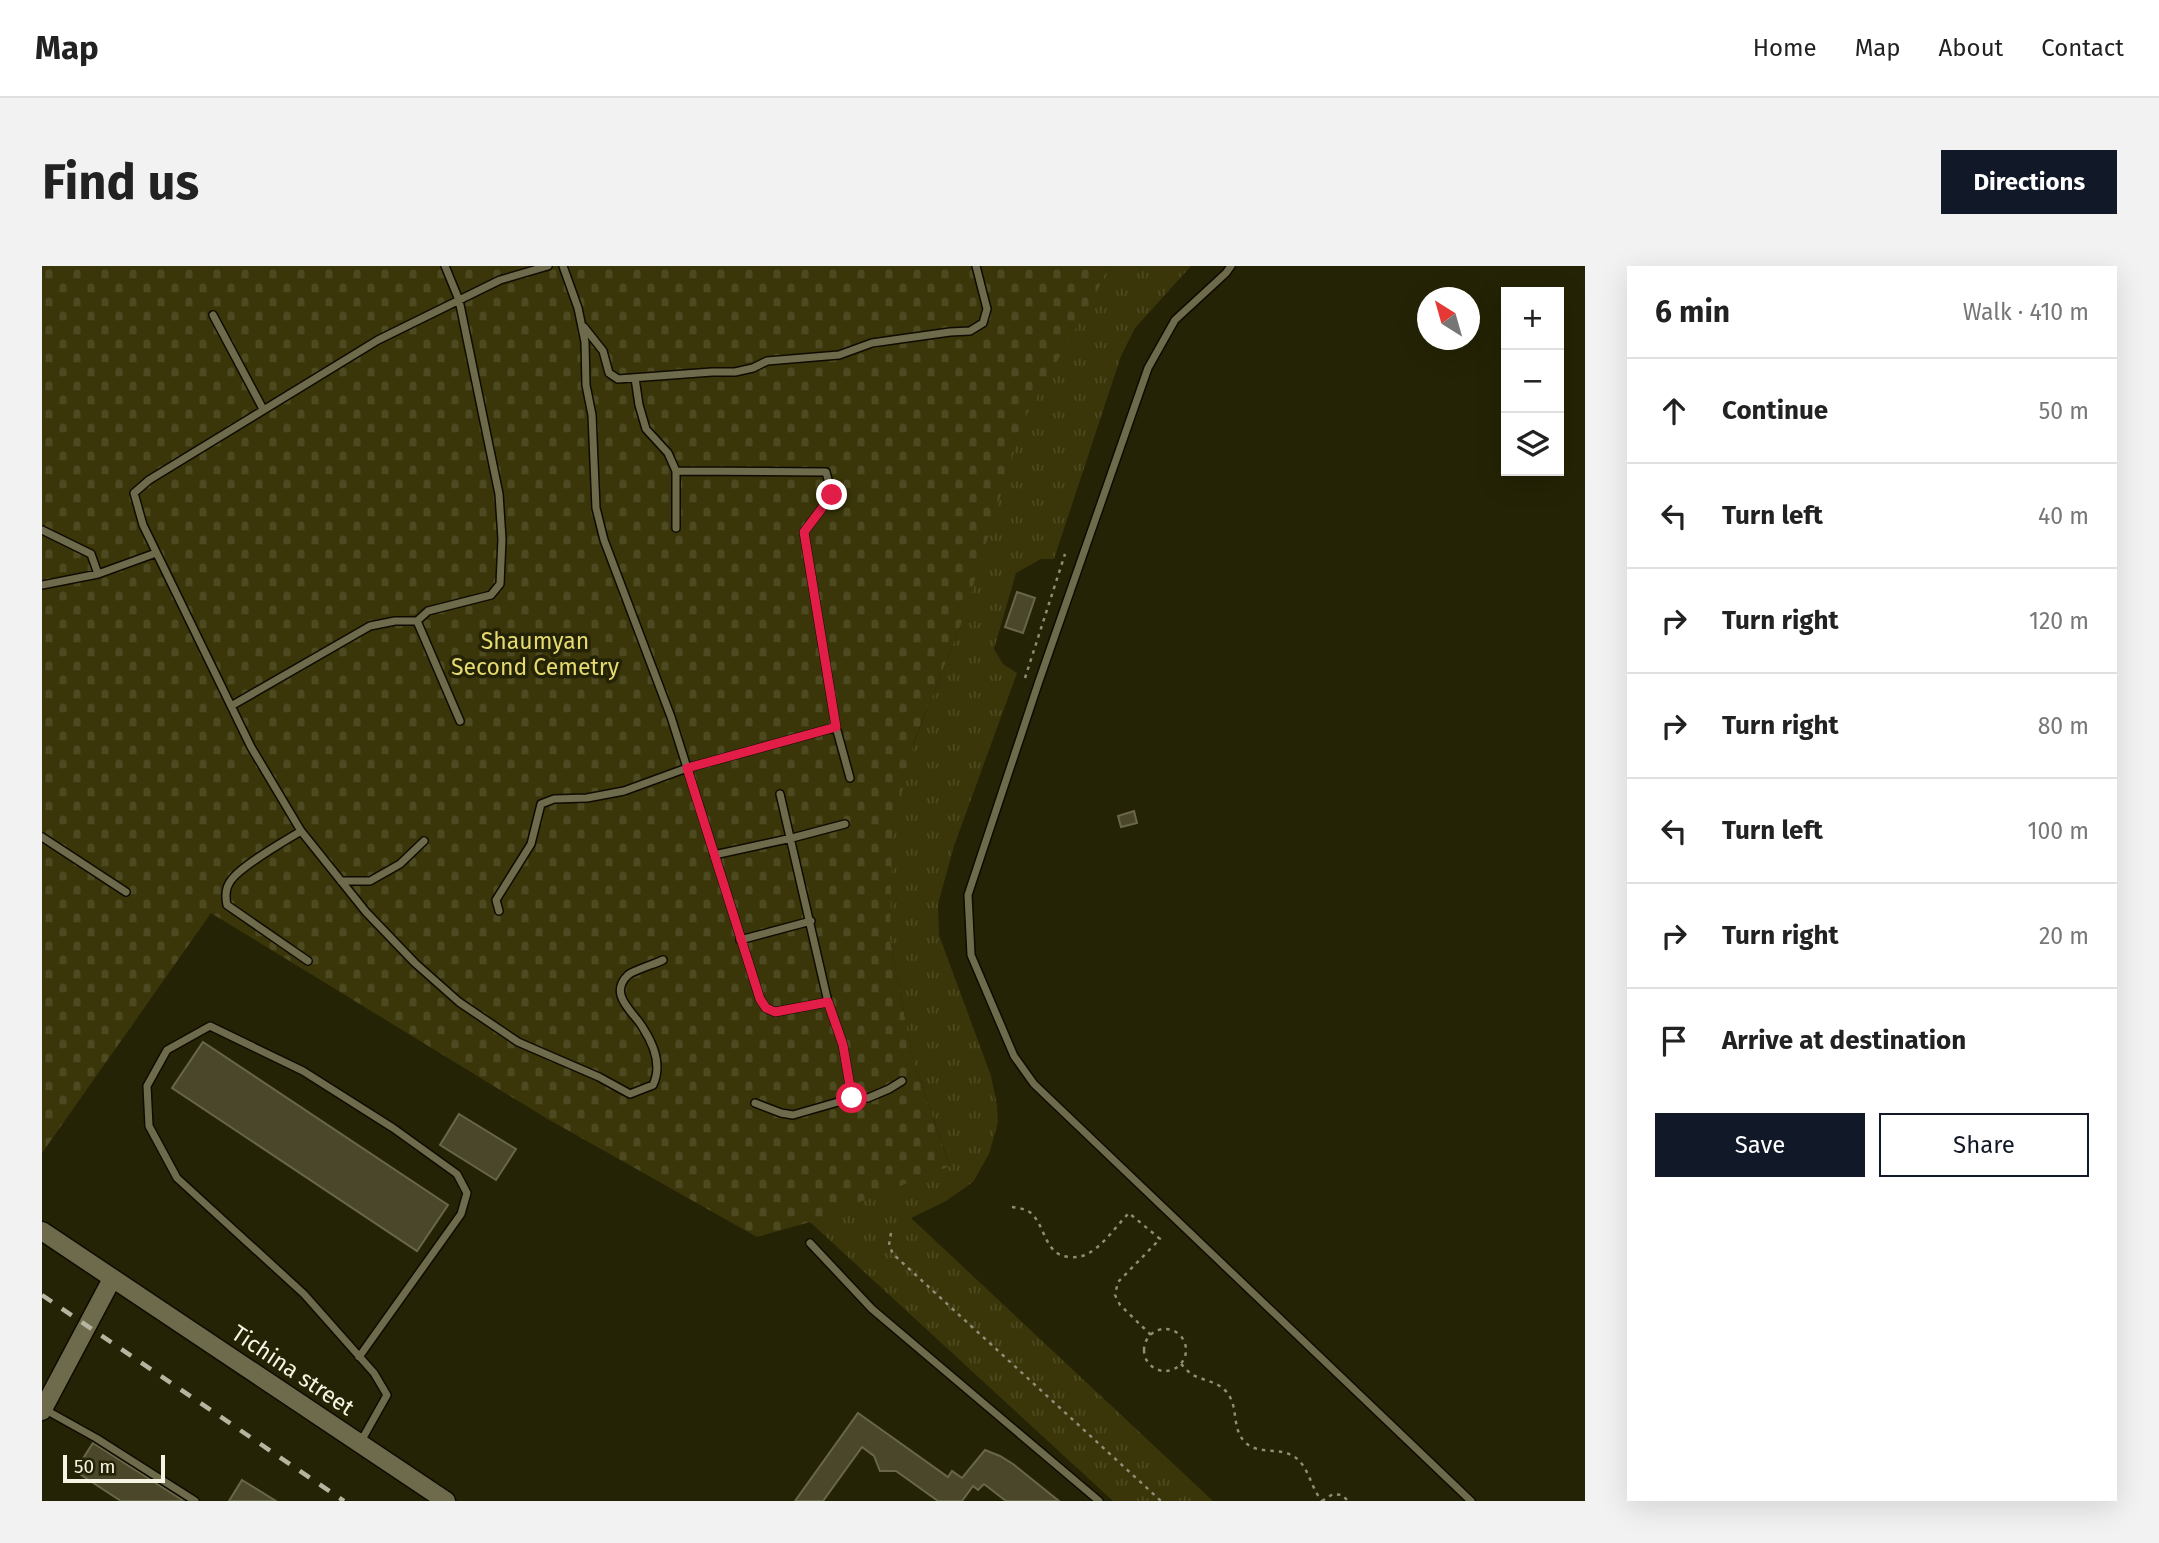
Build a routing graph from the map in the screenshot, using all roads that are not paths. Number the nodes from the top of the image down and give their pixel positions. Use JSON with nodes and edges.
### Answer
{"nodes":[{"id":1,"x":445,"y":266,"type":"edge"},
{"id":2,"x":548,"y":266,"type":"edge"},
{"id":3,"x":563,"y":266,"type":"edge"},
{"id":4,"x":976,"y":266,"type":"edge"},
{"id":5,"x":1231,"y":266,"type":"edge"},
{"id":6,"x":459,"y":300,"type":"junction"},
{"id":7,"x":213,"y":314,"type":"dead end"},
{"id":8,"x":582,"y":324,"type":"junction"},
{"id":9,"x":635,"y":377,"type":"junction"},
{"id":10,"x":263,"y":410,"type":"junction"},
{"id":11,"x":676,"y":471,"type":"junction"},
{"id":12,"x":676,"y":528,"type":"dead end"},
{"id":13,"x":42,"y":530,"type":"edge"},
{"id":14,"x":156,"y":553,"type":"junction"},
{"id":15,"x":98,"y":574,"type":"junction"},
{"id":16,"x":42,"y":585,"type":"edge"},
{"id":17,"x":417,"y":621,"type":"junction"},
{"id":18,"x":231,"y":706,"type":"junction"},
{"id":19,"x":460,"y":721,"type":"dead end"},
{"id":20,"x":836,"y":727,"type":"junction"},
{"id":21,"x":687,"y":768,"type":"junction"},
{"id":22,"x":850,"y":778,"type":"dead end"},
{"id":23,"x":780,"y":794,"type":"dead end"},
{"id":24,"x":845,"y":824,"type":"dead end"},
{"id":25,"x":300,"y":831,"type":"junction"},
{"id":26,"x":42,"y":837,"type":"edge"},
{"id":27,"x":792,"y":838,"type":"junction"},
{"id":28,"x":424,"y":841,"type":"dead end"},
{"id":29,"x":714,"y":855,"type":"junction"},
{"id":30,"x":341,"y":881,"type":"junction"},
{"id":31,"x":126,"y":892,"type":"dead end"},
{"id":32,"x":499,"y":911,"type":"dead end"},
{"id":33,"x":811,"y":921,"type":"junction"},
{"id":34,"x":740,"y":940,"type":"junction"},
{"id":35,"x":663,"y":960,"type":"dead end"},
{"id":36,"x":308,"y":961,"type":"dead end"},
{"id":37,"x":828,"y":1002,"type":"junction"},
{"id":38,"x":902,"y":1081,"type":"dead end"},
{"id":39,"x":852,"y":1098,"type":"junction"},
{"id":40,"x":755,"y":1103,"type":"dead end"},
{"id":41,"x":42,"y":1231,"type":"edge"},
{"id":42,"x":810,"y":1243,"type":"dead end"},
{"id":43,"x":112,"y":1279,"type":"junction"},
{"id":44,"x":359,"y":1357,"type":"junction"},
{"id":45,"x":42,"y":1410,"type":"edge"},
{"id":46,"x":360,"y":1444,"type":"junction"},
{"id":47,"x":195,"y":1501,"type":"edge"},
{"id":48,"x":446,"y":1501,"type":"edge"},
{"id":49,"x":1099,"y":1501,"type":"edge"},
{"id":50,"x":1471,"y":1501,"type":"edge"}],
"edges":[{"from":1,"to":6,"type":"lane"},
{"from":2,"to":6,"type":"lane"},
{"from":3,"to":8,"type":"lane"},
{"from":4,"to":9,"type":"lane"},
{"from":5,"to":50,"type":"lane"},
{"from":6,"to":10,"type":"lane"},
{"from":6,"to":17,"type":"lane"},
{"from":7,"to":10,"type":"lane"},
{"from":8,"to":9,"type":"lane"},
{"from":8,"to":21,"type":"lane"},
{"from":9,"to":11,"type":"lane"},
{"from":10,"to":14,"type":"lane"},
{"from":11,"to":12,"type":"lane"},
{"from":11,"to":20,"type":"lane"},
{"from":13,"to":15,"type":"lane"},
{"from":14,"to":15,"type":"lane"},
{"from":14,"to":18,"type":"lane"},
{"from":15,"to":16,"type":"lane"},
{"from":17,"to":18,"type":"lane"},
{"from":17,"to":19,"type":"lane"},
{"from":18,"to":25,"type":"lane"},
{"from":20,"to":21,"type":"lane"},
{"from":20,"to":22,"type":"lane"},
{"from":21,"to":29,"type":"lane"},
{"from":21,"to":32,"type":"lane"},
{"from":23,"to":27,"type":"lane"},
{"from":24,"to":27,"type":"lane"},
{"from":25,"to":30,"type":"lane"},
{"from":25,"to":36,"type":"lane"},
{"from":26,"to":31,"type":"lane"},
{"from":27,"to":29,"type":"lane"},
{"from":27,"to":33,"type":"lane"},
{"from":28,"to":30,"type":"lane"},
{"from":29,"to":34,"type":"lane"},
{"from":30,"to":35,"type":"lane"},
{"from":33,"to":34,"type":"lane"},
{"from":33,"to":37,"type":"lane"},
{"from":34,"to":37,"type":"lane"},
{"from":37,"to":39,"type":"lane"},
{"from":38,"to":39,"type":"lane"},
{"from":39,"to":40,"type":"lane"},
{"from":41,"to":43,"type":"street","name":"Tichina street"},
{"from":42,"to":49,"type":"lane"},
{"from":43,"to":45,"type":"street"},
{"from":43,"to":46,"type":"street","name":"Tichina street"},
{"from":44,"to":44,"type":"lane"},
{"from":44,"to":46,"type":"lane"},
{"from":45,"to":47,"type":"lane"},
{"from":46,"to":48,"type":"street","name":"Tichina street"}]}
